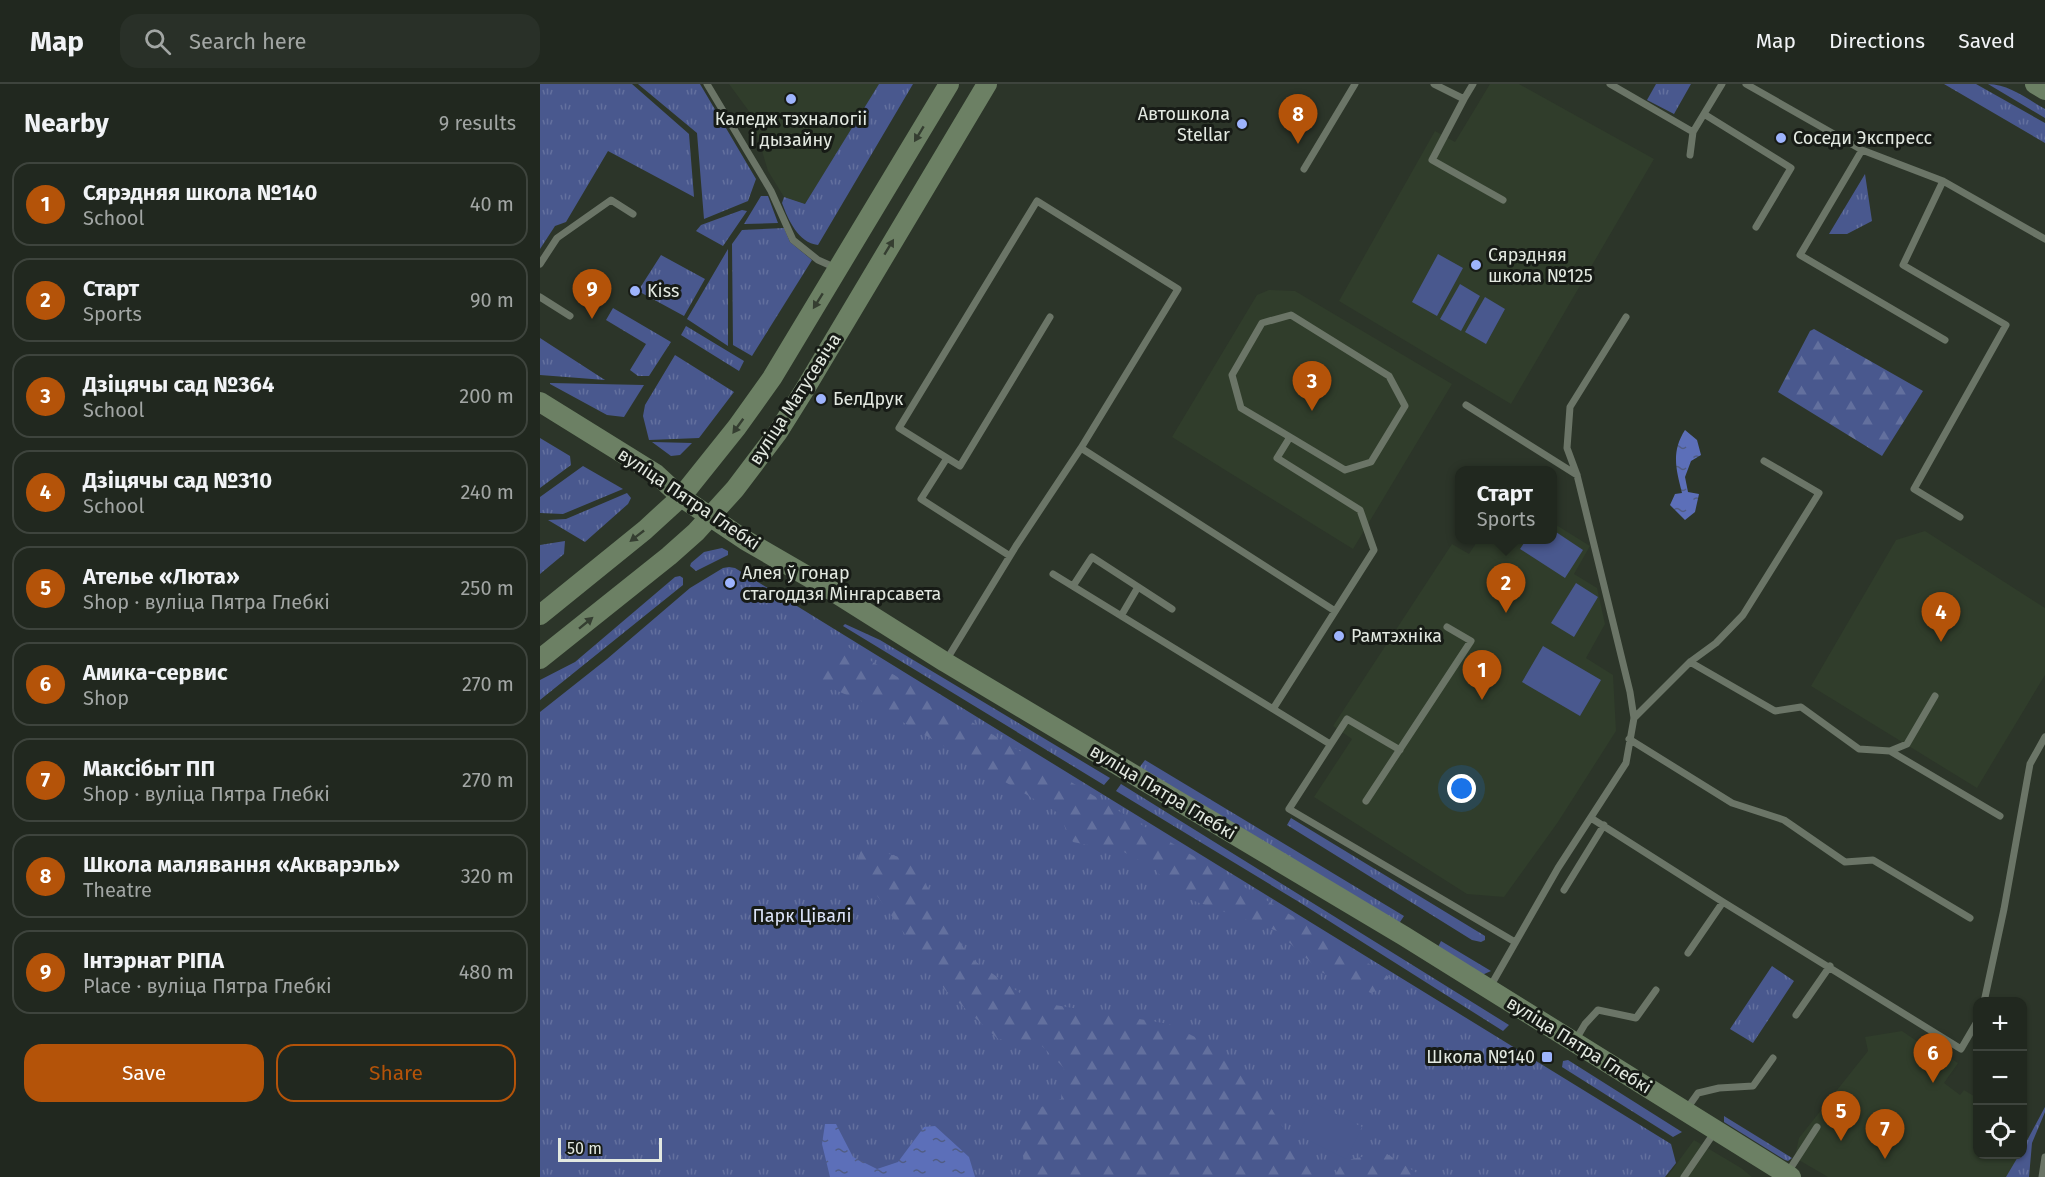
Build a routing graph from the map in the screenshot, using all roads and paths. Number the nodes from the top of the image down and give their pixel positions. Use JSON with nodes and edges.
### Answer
{"nodes":[{"id":1,"x":707,"y":84,"type":"edge"},
{"id":2,"x":949,"y":84,"type":"edge"},
{"id":3,"x":987,"y":84,"type":"edge"},
{"id":4,"x":1355,"y":84,"type":"edge"},
{"id":5,"x":1434,"y":84,"type":"edge"},
{"id":6,"x":1473,"y":84,"type":"edge"},
{"id":7,"x":1610,"y":84,"type":"edge"},
{"id":8,"x":1722,"y":84,"type":"edge"},
{"id":9,"x":1746,"y":84,"type":"edge"},
{"id":10,"x":2035,"y":84,"type":"edge"},
{"id":11,"x":2045,"y":90,"type":"edge"},
{"id":12,"x":1464,"y":99,"type":"junction"},
{"id":13,"x":1704,"y":114,"type":"junction"},
{"id":14,"x":1693,"y":132,"type":"junction"},
{"id":15,"x":1862,"y":150,"type":"junction"},
{"id":16,"x":1690,"y":155,"type":"dead end"},
{"id":17,"x":1304,"y":169,"type":"dead end"},
{"id":18,"x":891,"y":180,"type":"junction"},
{"id":19,"x":1943,"y":181,"type":"junction"},
{"id":20,"x":1503,"y":200,"type":"dead end"},
{"id":21,"x":913,"y":207,"type":"junction"},
{"id":22,"x":633,"y":214,"type":"dead end"},
{"id":23,"x":1756,"y":227,"type":"dead end"},
{"id":24,"x":2045,"y":239,"type":"edge"},
{"id":25,"x":540,"y":264,"type":"edge"},
{"id":26,"x":838,"y":269,"type":"junction"},
{"id":27,"x":540,"y":297,"type":"edge"},
{"id":28,"x":570,"y":316,"type":"dead end"},
{"id":29,"x":1050,"y":317,"type":"dead end"},
{"id":30,"x":1626,"y":317,"type":"dead end"},
{"id":31,"x":1945,"y":340,"type":"dead end"},
{"id":32,"x":540,"y":402,"type":"edge"},
{"id":33,"x":1466,"y":405,"type":"dead end"},
{"id":34,"x":1290,"y":437,"type":"junction"},
{"id":35,"x":1081,"y":448,"type":"junction"},
{"id":36,"x":947,"y":458,"type":"junction"},
{"id":37,"x":1764,"y":461,"type":"dead end"},
{"id":38,"x":1577,"y":475,"type":"junction"},
{"id":39,"x":681,"y":497,"type":"junction"},
{"id":40,"x":711,"y":517,"type":"junction"},
{"id":41,"x":1960,"y":517,"type":"dead end"},
{"id":42,"x":1010,"y":556,"type":"junction"},
{"id":43,"x":1053,"y":574,"type":"dead end"},
{"id":44,"x":1073,"y":586,"type":"junction"},
{"id":45,"x":1138,"y":587,"type":"junction"},
{"id":46,"x":1172,"y":609,"type":"dead end"},
{"id":47,"x":1335,"y":611,"type":"junction"},
{"id":48,"x":540,"y":615,"type":"edge"},
{"id":49,"x":1121,"y":616,"type":"junction"},
{"id":50,"x":1447,"y":627,"type":"dead end"},
{"id":51,"x":540,"y":659,"type":"edge"},
{"id":52,"x":945,"y":662,"type":"junction"},
{"id":53,"x":1690,"y":662,"type":"junction"},
{"id":54,"x":1935,"y":696,"type":"dead end"},
{"id":55,"x":1273,"y":709,"type":"junction"},
{"id":56,"x":1634,"y":717,"type":"junction"},
{"id":57,"x":2045,"y":737,"type":"edge"},
{"id":58,"x":1629,"y":739,"type":"junction"},
{"id":59,"x":1330,"y":744,"type":"junction"},
{"id":60,"x":1400,"y":750,"type":"junction"},
{"id":61,"x":1890,"y":751,"type":"junction"},
{"id":62,"x":1366,"y":801,"type":"dead end"},
{"id":63,"x":2000,"y":816,"type":"dead end"},
{"id":64,"x":1591,"y":818,"type":"junction"},
{"id":65,"x":1604,"y":825,"type":"junction"},
{"id":66,"x":1564,"y":890,"type":"dead end"},
{"id":67,"x":1723,"y":902,"type":"junction"},
{"id":68,"x":1970,"y":918,"type":"dead end"},
{"id":69,"x":1515,"y":942,"type":"junction"},
{"id":70,"x":1688,"y":953,"type":"dead end"},
{"id":71,"x":1830,"y":966,"type":"junction"},
{"id":72,"x":1488,"y":989,"type":"junction"},
{"id":73,"x":1656,"y":990,"type":"dead end"},
{"id":74,"x":1985,"y":997,"type":"edge"},
{"id":75,"x":1796,"y":1016,"type":"dead end"},
{"id":76,"x":1973,"y":1027,"type":"edge"},
{"id":77,"x":1575,"y":1042,"type":"junction"},
{"id":78,"x":1773,"y":1058,"type":"dead end"},
{"id":79,"x":1685,"y":1112,"type":"junction"},
{"id":80,"x":1817,"y":1127,"type":"dead end"},
{"id":81,"x":1715,"y":1130,"type":"junction"},
{"id":82,"x":2045,"y":1157,"type":"edge"},
{"id":83,"x":1789,"y":1176,"type":"edge"},
{"id":84,"x":1684,"y":1177,"type":"edge"},
{"id":85,"x":2042,"y":1177,"type":"edge"}],
"edges":[{"from":1,"to":26,"type":"lane"},
{"from":2,"to":18,"type":"main road","name":"вуліца Матусевіча","one_way":true},
{"from":3,"to":21,"type":"main road","name":"вуліца Матусевіча"},
{"from":4,"to":17,"type":"lane"},
{"from":5,"to":12,"type":"lane"},
{"from":6,"to":12,"type":"lane"},
{"from":7,"to":14,"type":"lane"},
{"from":8,"to":13,"type":"lane"},
{"from":9,"to":15,"type":"lane"},
{"from":10,"to":11,"type":"main road"},
{"from":12,"to":20,"type":"lane"},
{"from":13,"to":14,"type":"lane"},
{"from":13,"to":23,"type":"lane"},
{"from":14,"to":16,"type":"lane"},
{"from":15,"to":19,"type":"lane"},
{"from":15,"to":31,"type":"lane"},
{"from":18,"to":21,"type":"main road"},
{"from":18,"to":26,"type":"main road","name":"вуліца Матусевіча"},
{"from":19,"to":24,"type":"lane"},
{"from":19,"to":41,"type":"lane"},
{"from":40,"to":21,"type":"main road","name":"вуліца Матусевіча","one_way":true},
{"from":22,"to":25,"type":"lane"},
{"from":26,"to":39,"type":"main road","name":"вуліца Матусевіча","one_way":true},
{"from":27,"to":28,"type":"lane"},
{"from":29,"to":36,"type":"lane"},
{"from":30,"to":38,"type":"lane"},
{"from":32,"to":39,"type":"main road","name":"вуліца Пятра Глебкі"},
{"from":33,"to":38,"type":"lane"},
{"from":34,"to":34,"type":"lane"},
{"from":34,"to":47,"type":"lane"},
{"from":35,"to":36,"type":"lane"},
{"from":35,"to":42,"type":"lane"},
{"from":35,"to":47,"type":"lane"},
{"from":36,"to":42,"type":"lane"},
{"from":37,"to":53,"type":"lane"},
{"from":38,"to":56,"type":"lane"},
{"from":39,"to":40,"type":"main road","name":"вуліца Пятра Глебкі"},
{"from":39,"to":48,"type":"main road","name":"вуліца Матусевіча","one_way":true},
{"from":51,"to":40,"type":"main road","name":"вуліца Матусевіча","one_way":true},
{"from":40,"to":52,"type":"main road","name":"вуліца Пятра Глебкі"},
{"from":42,"to":52,"type":"lane"},
{"from":43,"to":44,"type":"lane"},
{"from":44,"to":45,"type":"lane"},
{"from":44,"to":49,"type":"lane"},
{"from":45,"to":46,"type":"lane"},
{"from":45,"to":49,"type":"lane"},
{"from":47,"to":55,"type":"lane"},
{"from":49,"to":55,"type":"lane"},
{"from":50,"to":60,"type":"lane"},
{"from":52,"to":72,"type":"main road","name":"вуліца Пятра Глебкі"},
{"from":53,"to":56,"type":"lane"},
{"from":53,"to":61,"type":"lane"},
{"from":54,"to":61,"type":"lane"},
{"from":55,"to":59,"type":"lane"},
{"from":56,"to":58,"type":"lane"},
{"from":57,"to":74,"type":"lane"},
{"from":58,"to":64,"type":"lane"},
{"from":58,"to":68,"type":"lane"},
{"from":59,"to":60,"type":"lane"},
{"from":59,"to":69,"type":"lane"},
{"from":60,"to":62,"type":"lane"},
{"from":61,"to":63,"type":"lane"},
{"from":64,"to":65,"type":"lane"},
{"from":64,"to":69,"type":"lane"},
{"from":65,"to":66,"type":"lane"},
{"from":65,"to":67,"type":"lane"},
{"from":67,"to":70,"type":"lane"},
{"from":67,"to":71,"type":"lane"},
{"from":69,"to":72,"type":"lane"},
{"from":71,"to":75,"type":"lane"},
{"from":71,"to":76,"type":"lane"},
{"from":72,"to":77,"type":"main road","name":"вуліца Пятра Глебкі"},
{"from":73,"to":77,"type":"lane"},
{"from":77,"to":79,"type":"main road","name":"вуліца Пятра Глебкі"},
{"from":78,"to":79,"type":"lane"},
{"from":79,"to":81,"type":"main road","name":"вуліца Пятра Глебкі"},
{"from":80,"to":83,"type":"lane"},
{"from":81,"to":83,"type":"main road","name":"вуліца Пятра Глебкі"},
{"from":81,"to":84,"type":"lane"},
{"from":82,"to":85,"type":"lane"}]}
